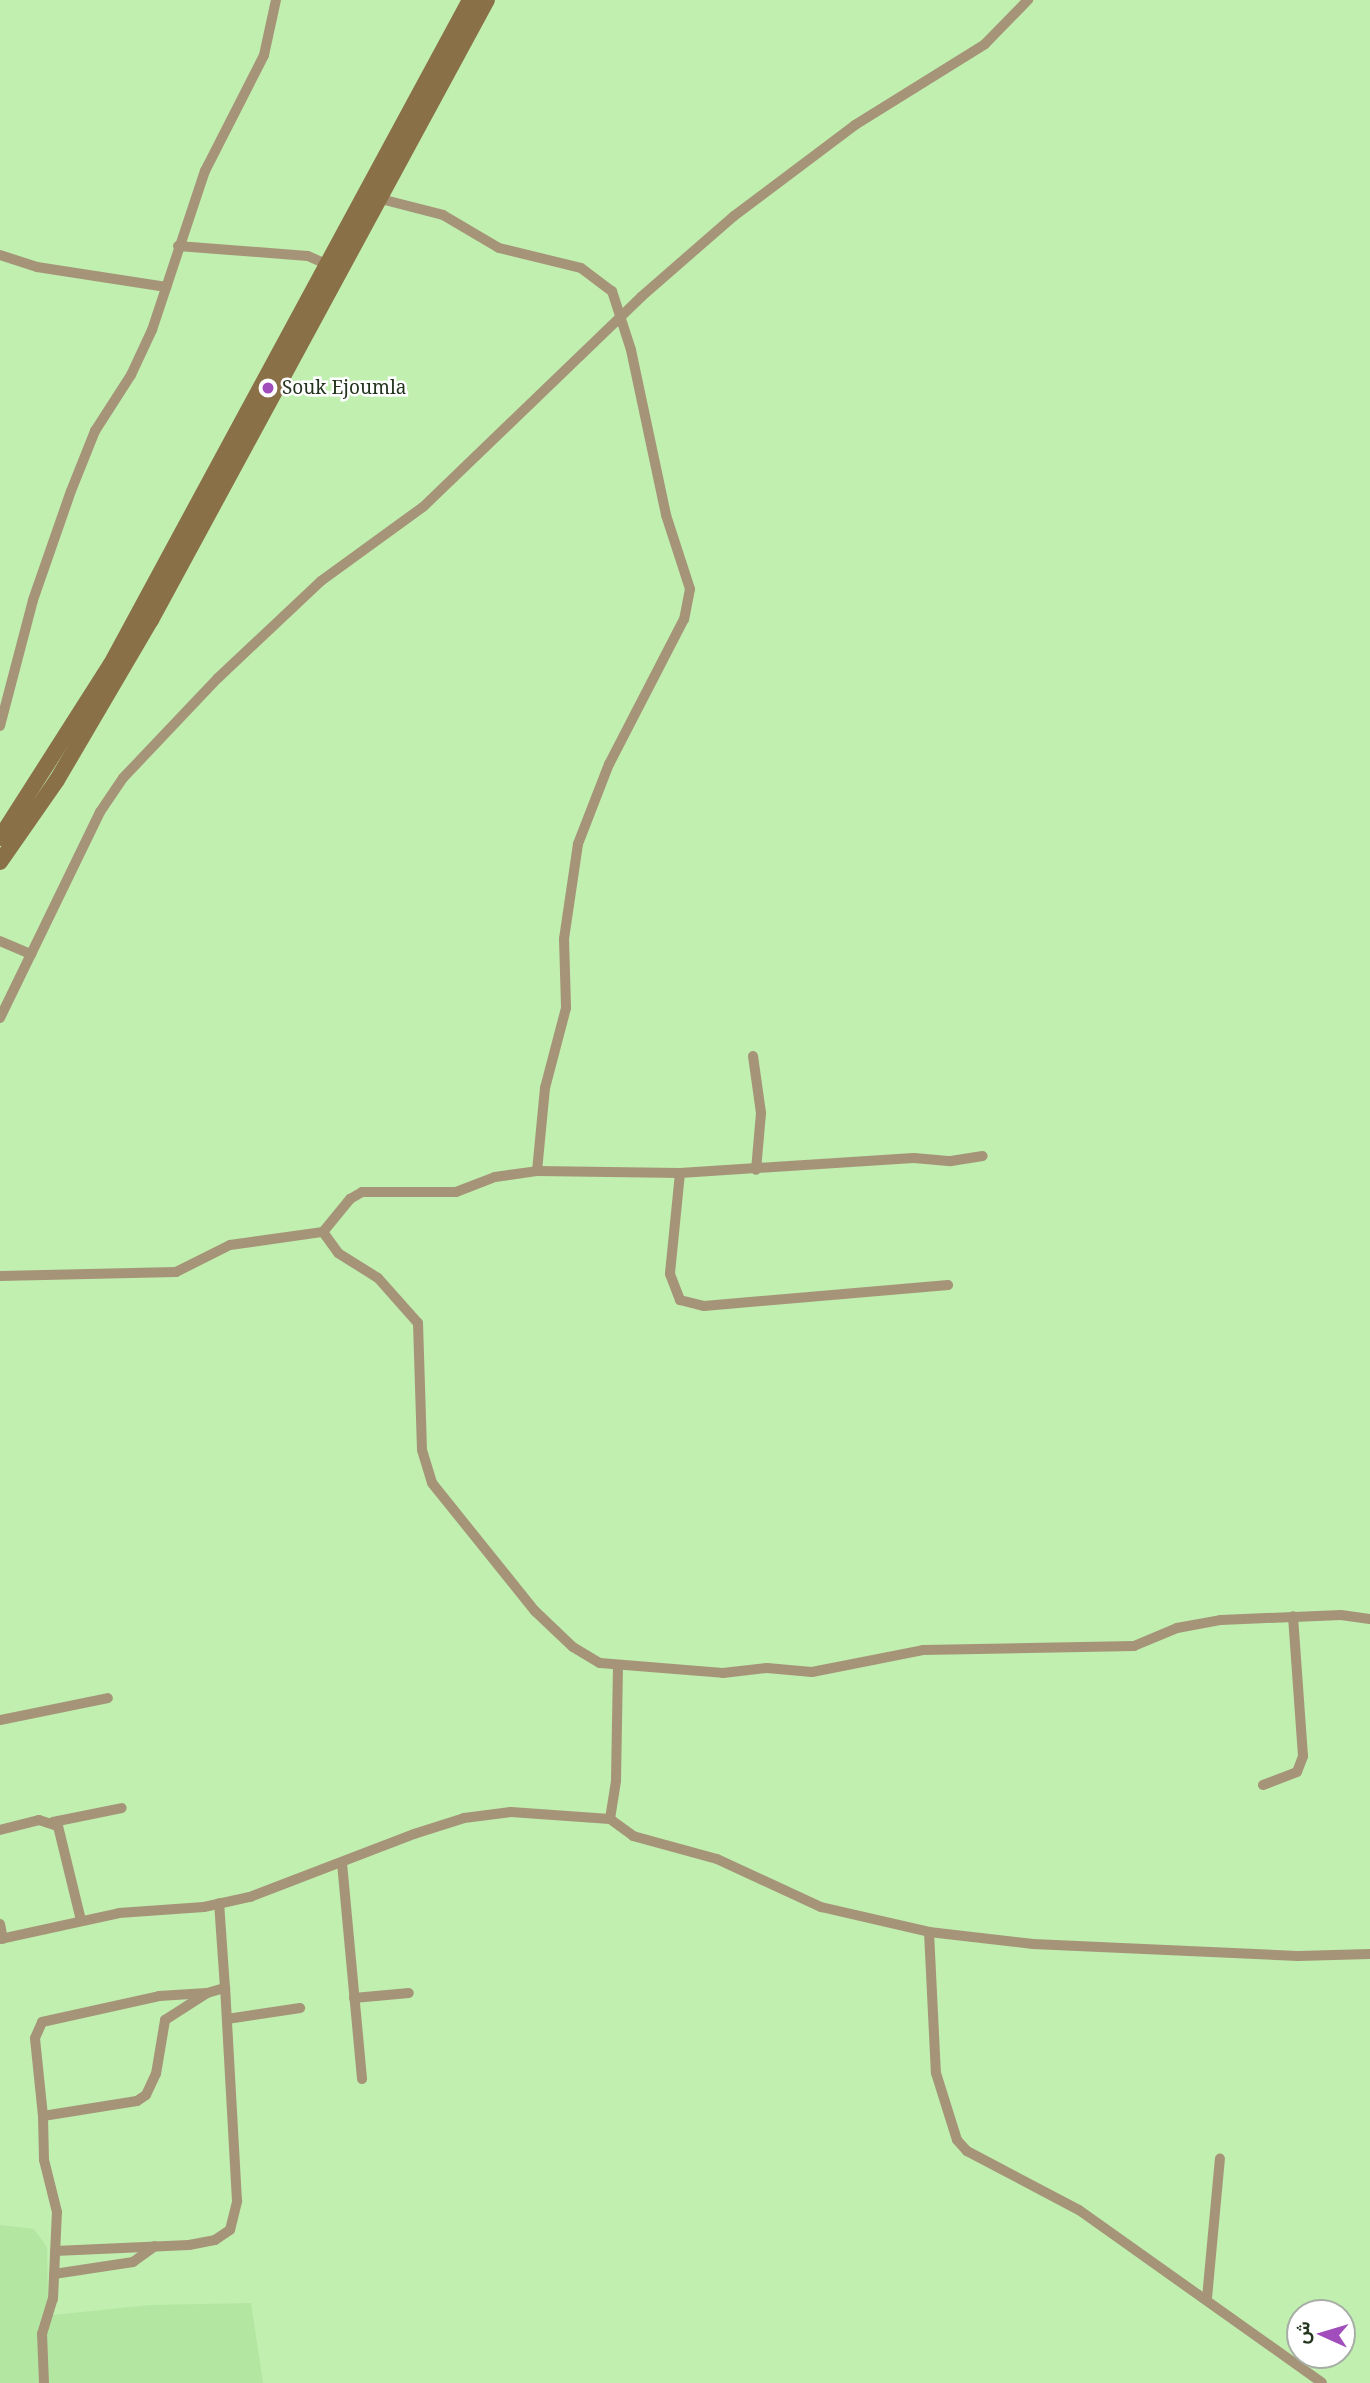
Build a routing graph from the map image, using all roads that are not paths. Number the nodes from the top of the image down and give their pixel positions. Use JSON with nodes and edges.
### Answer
{"nodes":[{"id":1,"x":276,"y":0,"type":"edge"},
{"id":2,"x":470,"y":0,"type":"edge"},
{"id":3,"x":487,"y":0,"type":"edge"},
{"id":4,"x":1028,"y":0,"type":"edge"},
{"id":5,"x":429,"y":90,"type":"junction"},
{"id":6,"x":377,"y":198,"type":"junction"},
{"id":7,"x":178,"y":246,"type":"junction"},
{"id":8,"x":0,"y":255,"type":"edge"},
{"id":9,"x":332,"y":266,"type":"junction"},
{"id":10,"x":166,"y":287,"type":"junction"},
{"id":11,"x":617,"y":298,"type":"junction"},
{"id":12,"x":638,"y":301,"type":"junction"},
{"id":13,"x":622,"y":318,"type":"junction"},
{"id":14,"x":144,"y":616,"type":"junction"},
{"id":15,"x":0,"y":726,"type":"edge"},
{"id":16,"x":0,"y":838,"type":"edge"},
{"id":17,"x":0,"y":862,"type":"edge"},
{"id":18,"x":0,"y":941,"type":"edge"},
{"id":19,"x":31,"y":954,"type":"junction"},
{"id":20,"x":0,"y":1018,"type":"edge"},
{"id":21,"x":753,"y":1056,"type":"dead end"},
{"id":22,"x":983,"y":1156,"type":"dead end"},
{"id":23,"x":756,"y":1170,"type":"junction"},
{"id":24,"x":537,"y":1171,"type":"junction"},
{"id":25,"x":680,"y":1173,"type":"junction"},
{"id":26,"x":323,"y":1232,"type":"junction"},
{"id":27,"x":0,"y":1276,"type":"edge"},
{"id":28,"x":948,"y":1285,"type":"dead end"},
{"id":29,"x":1293,"y":1616,"type":"junction"},
{"id":30,"x":1370,"y":1619,"type":"edge"},
{"id":31,"x":618,"y":1667,"type":"junction"},
{"id":32,"x":108,"y":1698,"type":"dead end"},
{"id":33,"x":0,"y":1720,"type":"edge"},
{"id":34,"x":1263,"y":1785,"type":"dead end"},
{"id":35,"x":122,"y":1808,"type":"dead end"},
{"id":36,"x":610,"y":1819,"type":"junction"},
{"id":37,"x":53,"y":1822,"type":"junction"},
{"id":38,"x":0,"y":1830,"type":"edge"},
{"id":39,"x":342,"y":1863,"type":"junction"},
{"id":40,"x":219,"y":1903,"type":"junction"},
{"id":41,"x":80,"y":1920,"type":"junction"},
{"id":42,"x":0,"y":1924,"type":"edge"},
{"id":43,"x":929,"y":1932,"type":"junction"},
{"id":44,"x":2,"y":1939,"type":"edge"},
{"id":45,"x":1370,"y":1954,"type":"edge"},
{"id":46,"x":225,"y":1988,"type":"junction"},
{"id":47,"x":207,"y":1993,"type":"junction"},
{"id":48,"x":409,"y":1993,"type":"dead end"},
{"id":49,"x":354,"y":1998,"type":"junction"},
{"id":50,"x":300,"y":2008,"type":"dead end"},
{"id":51,"x":227,"y":2019,"type":"junction"},
{"id":52,"x":362,"y":2079,"type":"dead end"},
{"id":53,"x":43,"y":2116,"type":"junction"},
{"id":54,"x":1220,"y":2160,"type":"dead end"},
{"id":55,"x":155,"y":2246,"type":"junction"},
{"id":56,"x":55,"y":2251,"type":"junction"},
{"id":57,"x":54,"y":2274,"type":"junction"},
{"id":58,"x":1207,"y":2298,"type":"junction"},
{"id":59,"x":44,"y":2383,"type":"edge"},
{"id":60,"x":1322,"y":2383,"type":"edge"}],
"edges":[{"from":1,"to":7,"type":"street"},
{"from":2,"to":5,"type":"main road"},
{"from":3,"to":5,"type":"main road"},
{"from":4,"to":12,"type":"street"},
{"from":5,"to":6,"type":"main road"},
{"from":5,"to":9,"type":"main road"},
{"from":6,"to":9,"type":"main road"},
{"from":6,"to":11,"type":"street"},
{"from":7,"to":9,"type":"street"},
{"from":7,"to":10,"type":"street"},
{"from":8,"to":10,"type":"street"},
{"from":9,"to":14,"type":"main road"},
{"from":10,"to":15,"type":"street"},
{"from":11,"to":12,"type":"street"},
{"from":11,"to":13,"type":"street"},
{"from":12,"to":13,"type":"street"},
{"from":13,"to":19,"type":"street"},
{"from":13,"to":24,"type":"street"},
{"from":14,"to":16,"type":"main road"},
{"from":14,"to":17,"type":"main road"},
{"from":18,"to":19,"type":"street"},
{"from":19,"to":20,"type":"street"},
{"from":21,"to":23,"type":"street"},
{"from":22,"to":23,"type":"street"},
{"from":23,"to":25,"type":"street"},
{"from":24,"to":25,"type":"street"},
{"from":24,"to":26,"type":"street"},
{"from":25,"to":28,"type":"street"},
{"from":26,"to":27,"type":"street"},
{"from":26,"to":31,"type":"street"},
{"from":29,"to":30,"type":"street"},
{"from":29,"to":31,"type":"street"},
{"from":29,"to":34,"type":"street"},
{"from":31,"to":36,"type":"street"},
{"from":32,"to":33,"type":"street"},
{"from":35,"to":37,"type":"street"},
{"from":36,"to":39,"type":"street"},
{"from":36,"to":43,"type":"street"},
{"from":37,"to":38,"type":"street"},
{"from":37,"to":41,"type":"street"},
{"from":39,"to":40,"type":"street"},
{"from":39,"to":49,"type":"street"},
{"from":40,"to":41,"type":"street"},
{"from":40,"to":46,"type":"street"},
{"from":41,"to":44,"type":"street"},
{"from":42,"to":44,"type":"street"},
{"from":43,"to":45,"type":"street"},
{"from":43,"to":58,"type":"street"},
{"from":46,"to":47,"type":"street"},
{"from":46,"to":51,"type":"street"},
{"from":47,"to":53,"type":"street"},
{"from":47,"to":53,"type":"street"},
{"from":48,"to":49,"type":"street"},
{"from":49,"to":52,"type":"street"},
{"from":50,"to":51,"type":"street"},
{"from":51,"to":55,"type":"street"},
{"from":53,"to":56,"type":"street"},
{"from":54,"to":58,"type":"street"},
{"from":55,"to":56,"type":"street"},
{"from":55,"to":57,"type":"street"},
{"from":56,"to":57,"type":"street"},
{"from":57,"to":59,"type":"street"},
{"from":58,"to":60,"type":"street"}]}
